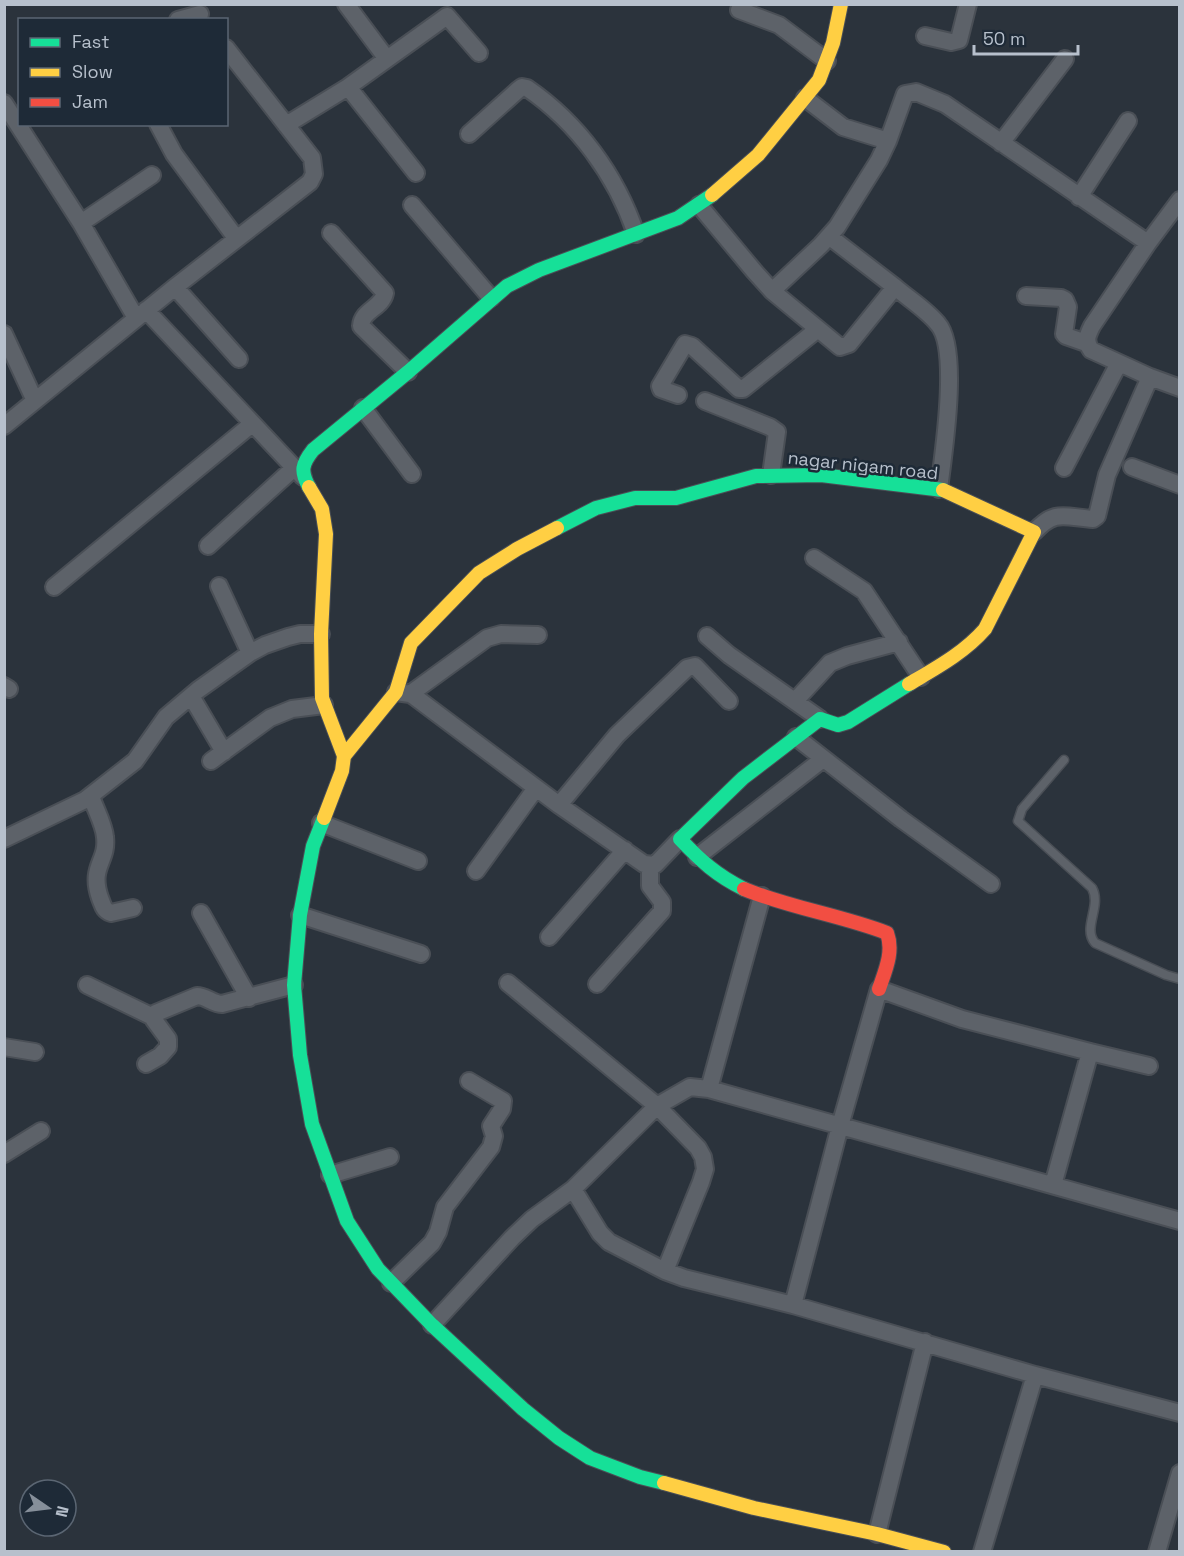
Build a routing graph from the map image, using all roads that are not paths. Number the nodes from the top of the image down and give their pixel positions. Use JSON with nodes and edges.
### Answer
{"nodes":[{"id":1,"x":346,"y":4,"type":"edge"},
{"id":2,"x":841,"y":4,"type":"edge"},
{"id":3,"x":968,"y":4,"type":"edge"},
{"id":4,"x":739,"y":10,"type":"dead end"},
{"id":5,"x":199,"y":13,"type":"edge"},
{"id":6,"x":184,"y":18,"type":"edge"},
{"id":7,"x":925,"y":36,"type":"dead end"},
{"id":8,"x":228,"y":51,"type":"edge"},
{"id":9,"x":479,"y":53,"type":"dead end"},
{"id":10,"x":387,"y":59,"type":"junction"},
{"id":11,"x":1065,"y":59,"type":"dead end"},
{"id":12,"x":827,"y":61,"type":"junction"},
{"id":13,"x":348,"y":87,"type":"junction"},
{"id":14,"x":806,"y":98,"type":"junction"},
{"id":15,"x":4,"y":103,"type":"edge"},
{"id":16,"x":17,"y":118,"type":"edge"},
{"id":17,"x":1128,"y":122,"type":"dead end"},
{"id":18,"x":286,"y":125,"type":"junction"},
{"id":19,"x":22,"y":126,"type":"edge"},
{"id":20,"x":159,"y":126,"type":"edge"},
{"id":21,"x":469,"y":134,"type":"dead end"},
{"id":22,"x":888,"y":141,"type":"junction"},
{"id":23,"x":1001,"y":143,"type":"junction"},
{"id":24,"x":416,"y":173,"type":"dead end"},
{"id":25,"x":152,"y":175,"type":"dead end"},
{"id":26,"x":1079,"y":197,"type":"junction"},
{"id":27,"x":1179,"y":200,"type":"edge"},
{"id":28,"x":699,"y":205,"type":"junction"},
{"id":29,"x":412,"y":206,"type":"dead end"},
{"id":30,"x":81,"y":223,"type":"junction"},
{"id":31,"x":331,"y":233,"type":"dead end"},
{"id":32,"x":636,"y":234,"type":"junction"},
{"id":33,"x":830,"y":237,"type":"junction"},
{"id":34,"x":236,"y":238,"type":"junction"},
{"id":35,"x":1148,"y":243,"type":"junction"},
{"id":36,"x":175,"y":287,"type":"junction"},
{"id":37,"x":896,"y":287,"type":"junction"},
{"id":38,"x":772,"y":291,"type":"junction"},
{"id":39,"x":1026,"y":296,"type":"dead end"},
{"id":40,"x":491,"y":298,"type":"junction"},
{"id":41,"x":141,"y":314,"type":"junction"},
{"id":42,"x":818,"y":329,"type":"junction"},
{"id":43,"x":4,"y":334,"type":"edge"},
{"id":44,"x":1086,"y":343,"type":"junction"},
{"id":45,"x":239,"y":359,"type":"dead end"},
{"id":46,"x":1119,"y":363,"type":"junction"},
{"id":47,"x":408,"y":372,"type":"junction"},
{"id":48,"x":1150,"y":377,"type":"junction"},
{"id":49,"x":1179,"y":388,"type":"edge"},
{"id":50,"x":678,"y":395,"type":"dead end"},
{"id":51,"x":35,"y":401,"type":"junction"},
{"id":52,"x":705,"y":401,"type":"dead end"},
{"id":53,"x":363,"y":408,"type":"junction"},
{"id":54,"x":252,"y":424,"type":"junction"},
{"id":55,"x":4,"y":426,"type":"edge"},
{"id":56,"x":1132,"y":467,"type":"dead end"},
{"id":57,"x":1064,"y":468,"type":"dead end"},
{"id":58,"x":298,"y":472,"type":"junction"},
{"id":59,"x":412,"y":474,"type":"dead end"},
{"id":60,"x":771,"y":475,"type":"junction"},
{"id":61,"x":1179,"y":485,"type":"edge"},
{"id":62,"x":939,"y":489,"type":"junction"},
{"id":63,"x":1034,"y":532,"type":"junction"},
{"id":64,"x":208,"y":546,"type":"dead end"},
{"id":65,"x":814,"y":558,"type":"dead end"},
{"id":66,"x":219,"y":586,"type":"dead end"},
{"id":67,"x":54,"y":587,"type":"dead end"},
{"id":68,"x":321,"y":634,"type":"junction"},
{"id":69,"x":538,"y":635,"type":"dead end"},
{"id":70,"x":707,"y":636,"type":"dead end"},
{"id":71,"x":899,"y":642,"type":"junction"},
{"id":72,"x":250,"y":653,"type":"junction"},
{"id":73,"x":921,"y":677,"type":"junction"},
{"id":74,"x":403,"y":693,"type":"junction"},
{"id":75,"x":191,"y":696,"type":"junction"},
{"id":76,"x":729,"y":701,"type":"dead end"},
{"id":77,"x":795,"y":701,"type":"junction"},
{"id":78,"x":324,"y":705,"type":"junction"},
{"id":79,"x":820,"y":719,"type":"junction"},
{"id":80,"x":796,"y":737,"type":"junction"},
{"id":81,"x":344,"y":756,"type":"junction"},
{"id":82,"x":823,"y":759,"type":"junction"},
{"id":83,"x":1064,"y":760,"type":"dead end"},
{"id":84,"x":536,"y":788,"type":"junction"},
{"id":85,"x":91,"y":796,"type":"junction"},
{"id":86,"x":559,"y":805,"type":"junction"},
{"id":87,"x":321,"y":823,"type":"junction"},
{"id":88,"x":4,"y":839,"type":"edge"},
{"id":89,"x":681,"y":839,"type":"junction"},
{"id":90,"x":625,"y":850,"type":"junction"},
{"id":91,"x":697,"y":856,"type":"junction"},
{"id":92,"x":418,"y":861,"type":"dead end"},
{"id":93,"x":650,"y":866,"type":"junction"},
{"id":94,"x":476,"y":871,"type":"dead end"},
{"id":95,"x":991,"y":884,"type":"dead end"},
{"id":96,"x":762,"y":896,"type":"junction"},
{"id":97,"x":133,"y":908,"type":"dead end"},
{"id":98,"x":201,"y":913,"type":"dead end"},
{"id":99,"x":300,"y":915,"type":"junction"},
{"id":100,"x":549,"y":938,"type":"dead end"},
{"id":101,"x":421,"y":954,"type":"dead end"},
{"id":102,"x":1179,"y":979,"type":"edge"},
{"id":103,"x":508,"y":983,"type":"dead end"},
{"id":104,"x":597,"y":984,"type":"dead end"},
{"id":105,"x":87,"y":985,"type":"dead end"},
{"id":106,"x":294,"y":985,"type":"junction"},
{"id":107,"x":879,"y":989,"type":"junction"},
{"id":108,"x":249,"y":998,"type":"junction"},
{"id":109,"x":153,"y":1017,"type":"junction"},
{"id":110,"x":4,"y":1047,"type":"edge"},
{"id":111,"x":35,"y":1052,"type":"dead end"},
{"id":112,"x":1090,"y":1052,"type":"junction"},
{"id":113,"x":146,"y":1064,"type":"dead end"},
{"id":114,"x":1149,"y":1066,"type":"dead end"},
{"id":115,"x":469,"y":1081,"type":"dead end"},
{"id":116,"x":709,"y":1089,"type":"junction"},
{"id":117,"x":657,"y":1106,"type":"junction"},
{"id":118,"x":840,"y":1125,"type":"junction"},
{"id":119,"x":41,"y":1131,"type":"dead end"},
{"id":120,"x":4,"y":1154,"type":"edge"},
{"id":121,"x":390,"y":1157,"type":"dead end"},
{"id":122,"x":330,"y":1175,"type":"junction"},
{"id":123,"x":1053,"y":1185,"type":"junction"},
{"id":124,"x":573,"y":1189,"type":"junction"},
{"id":125,"x":1179,"y":1221,"type":"edge"},
{"id":126,"x":665,"y":1271,"type":"junction"},
{"id":127,"x":391,"y":1283,"type":"junction"},
{"id":128,"x":793,"y":1305,"type":"junction"},
{"id":129,"x":432,"y":1325,"type":"junction"},
{"id":130,"x":925,"y":1342,"type":"junction"},
{"id":131,"x":1035,"y":1375,"type":"junction"},
{"id":132,"x":1179,"y":1413,"type":"edge"},
{"id":133,"x":1179,"y":1473,"type":"edge"},
{"id":134,"x":889,"y":1541,"type":"edge"},
{"id":135,"x":944,"y":1551,"type":"edge"},
{"id":136,"x":982,"y":1551,"type":"edge"},
{"id":137,"x":1157,"y":1551,"type":"edge"}],
"edges":[{"from":1,"to":10,"type":"street"},
{"from":2,"to":12,"type":"street"},
{"from":3,"to":7,"type":"street"},
{"from":4,"to":12,"type":"street"},
{"from":5,"to":6,"type":"street"},
{"from":8,"to":18,"type":"street"},
{"from":9,"to":10,"type":"street"},
{"from":10,"to":13,"type":"street"},
{"from":11,"to":23,"type":"street"},
{"from":12,"to":14,"type":"street"},
{"from":13,"to":18,"type":"street"},
{"from":13,"to":24,"type":"street"},
{"from":14,"to":22,"type":"street"},
{"from":14,"to":28,"type":"street"},
{"from":15,"to":16,"type":"street"},
{"from":17,"to":26,"type":"street"},
{"from":18,"to":34,"type":"street"},
{"from":19,"to":30,"type":"street"},
{"from":20,"to":34,"type":"street"},
{"from":21,"to":32,"type":"street"},
{"from":22,"to":23,"type":"street"},
{"from":22,"to":33,"type":"street"},
{"from":23,"to":26,"type":"street"},
{"from":25,"to":30,"type":"street"},
{"from":26,"to":35,"type":"street"},
{"from":27,"to":35,"type":"street"},
{"from":28,"to":32,"type":"street"},
{"from":28,"to":38,"type":"street"},
{"from":29,"to":40,"type":"street"},
{"from":30,"to":41,"type":"street"},
{"from":31,"to":47,"type":"street"},
{"from":32,"to":40,"type":"street"},
{"from":33,"to":37,"type":"street"},
{"from":33,"to":38,"type":"street"},
{"from":34,"to":36,"type":"street"},
{"from":35,"to":44,"type":"street"},
{"from":36,"to":41,"type":"street"},
{"from":36,"to":45,"type":"street"},
{"from":37,"to":42,"type":"street"},
{"from":37,"to":62,"type":"street"},
{"from":38,"to":42,"type":"street"},
{"from":39,"to":44,"type":"street"},
{"from":40,"to":47,"type":"street"},
{"from":41,"to":51,"type":"street"},
{"from":41,"to":54,"type":"street"},
{"from":42,"to":50,"type":"street"},
{"from":43,"to":51,"type":"street"},
{"from":44,"to":46,"type":"street"},
{"from":46,"to":48,"type":"street"},
{"from":46,"to":57,"type":"street"},
{"from":47,"to":53,"type":"street"},
{"from":48,"to":49,"type":"street"},
{"from":48,"to":63,"type":"street"},
{"from":51,"to":55,"type":"street"},
{"from":52,"to":60,"type":"street"},
{"from":53,"to":58,"type":"street"},
{"from":53,"to":59,"type":"street"},
{"from":54,"to":58,"type":"street"},
{"from":54,"to":67,"type":"street"},
{"from":56,"to":61,"type":"street"},
{"from":58,"to":64,"type":"street"},
{"from":58,"to":68,"type":"street"},
{"from":60,"to":62,"type":"street","name":"nagar nigam road"},
{"from":60,"to":74,"type":"street","name":"nagar nigam road"},
{"from":62,"to":63,"type":"street","name":"nagar nigam road"},
{"from":63,"to":73,"type":"street"},
{"from":65,"to":71,"type":"street"},
{"from":66,"to":72,"type":"street"},
{"from":68,"to":72,"type":"street"},
{"from":68,"to":78,"type":"street"},
{"from":69,"to":74,"type":"street"},
{"from":70,"to":77,"type":"street"},
{"from":71,"to":73,"type":"street"},
{"from":71,"to":77,"type":"street"},
{"from":72,"to":75,"type":"street"},
{"from":73,"to":79,"type":"street"},
{"from":74,"to":81,"type":"street","name":"nagar nigam road"},
{"from":74,"to":84,"type":"street"},
{"from":75,"to":78,"type":"street"},
{"from":75,"to":85,"type":"street"},
{"from":76,"to":86,"type":"street"},
{"from":77,"to":79,"type":"street"},
{"from":78,"to":81,"type":"street"},
{"from":79,"to":80,"type":"street"},
{"from":80,"to":82,"type":"street"},
{"from":80,"to":89,"type":"street"},
{"from":81,"to":87,"type":"street"},
{"from":82,"to":91,"type":"street"},
{"from":82,"to":95,"type":"street"},
{"from":83,"to":102,"type":"lane"},
{"from":84,"to":86,"type":"street"},
{"from":84,"to":94,"type":"street"},
{"from":85,"to":88,"type":"street"},
{"from":85,"to":97,"type":"street"},
{"from":86,"to":90,"type":"street"},
{"from":87,"to":92,"type":"street"},
{"from":87,"to":99,"type":"street"},
{"from":89,"to":91,"type":"street"},
{"from":89,"to":93,"type":"street"},
{"from":90,"to":93,"type":"street"},
{"from":90,"to":100,"type":"street"},
{"from":91,"to":96,"type":"street"},
{"from":93,"to":104,"type":"street"},
{"from":96,"to":107,"type":"street"},
{"from":96,"to":116,"type":"street"},
{"from":98,"to":108,"type":"street"},
{"from":99,"to":101,"type":"street"},
{"from":99,"to":106,"type":"street"},
{"from":103,"to":117,"type":"street"},
{"from":105,"to":109,"type":"street"},
{"from":106,"to":108,"type":"street"},
{"from":106,"to":122,"type":"street"},
{"from":107,"to":112,"type":"street"},
{"from":107,"to":118,"type":"street"},
{"from":108,"to":109,"type":"street"},
{"from":109,"to":113,"type":"street"},
{"from":110,"to":111,"type":"street"},
{"from":112,"to":114,"type":"street"},
{"from":112,"to":123,"type":"street"},
{"from":115,"to":127,"type":"street"},
{"from":116,"to":117,"type":"street"},
{"from":116,"to":118,"type":"street"},
{"from":117,"to":124,"type":"street"},
{"from":117,"to":126,"type":"street"},
{"from":118,"to":123,"type":"street"},
{"from":118,"to":128,"type":"street"},
{"from":119,"to":120,"type":"street"},
{"from":121,"to":122,"type":"street"},
{"from":122,"to":127,"type":"street"},
{"from":123,"to":125,"type":"street"},
{"from":124,"to":126,"type":"street"},
{"from":124,"to":129,"type":"street"},
{"from":126,"to":128,"type":"street"},
{"from":127,"to":129,"type":"street"},
{"from":128,"to":130,"type":"street"},
{"from":129,"to":134,"type":"street"},
{"from":130,"to":131,"type":"street"},
{"from":130,"to":134,"type":"street"},
{"from":131,"to":132,"type":"street"},
{"from":131,"to":136,"type":"street"},
{"from":133,"to":137,"type":"street"},
{"from":134,"to":135,"type":"street"}]}
